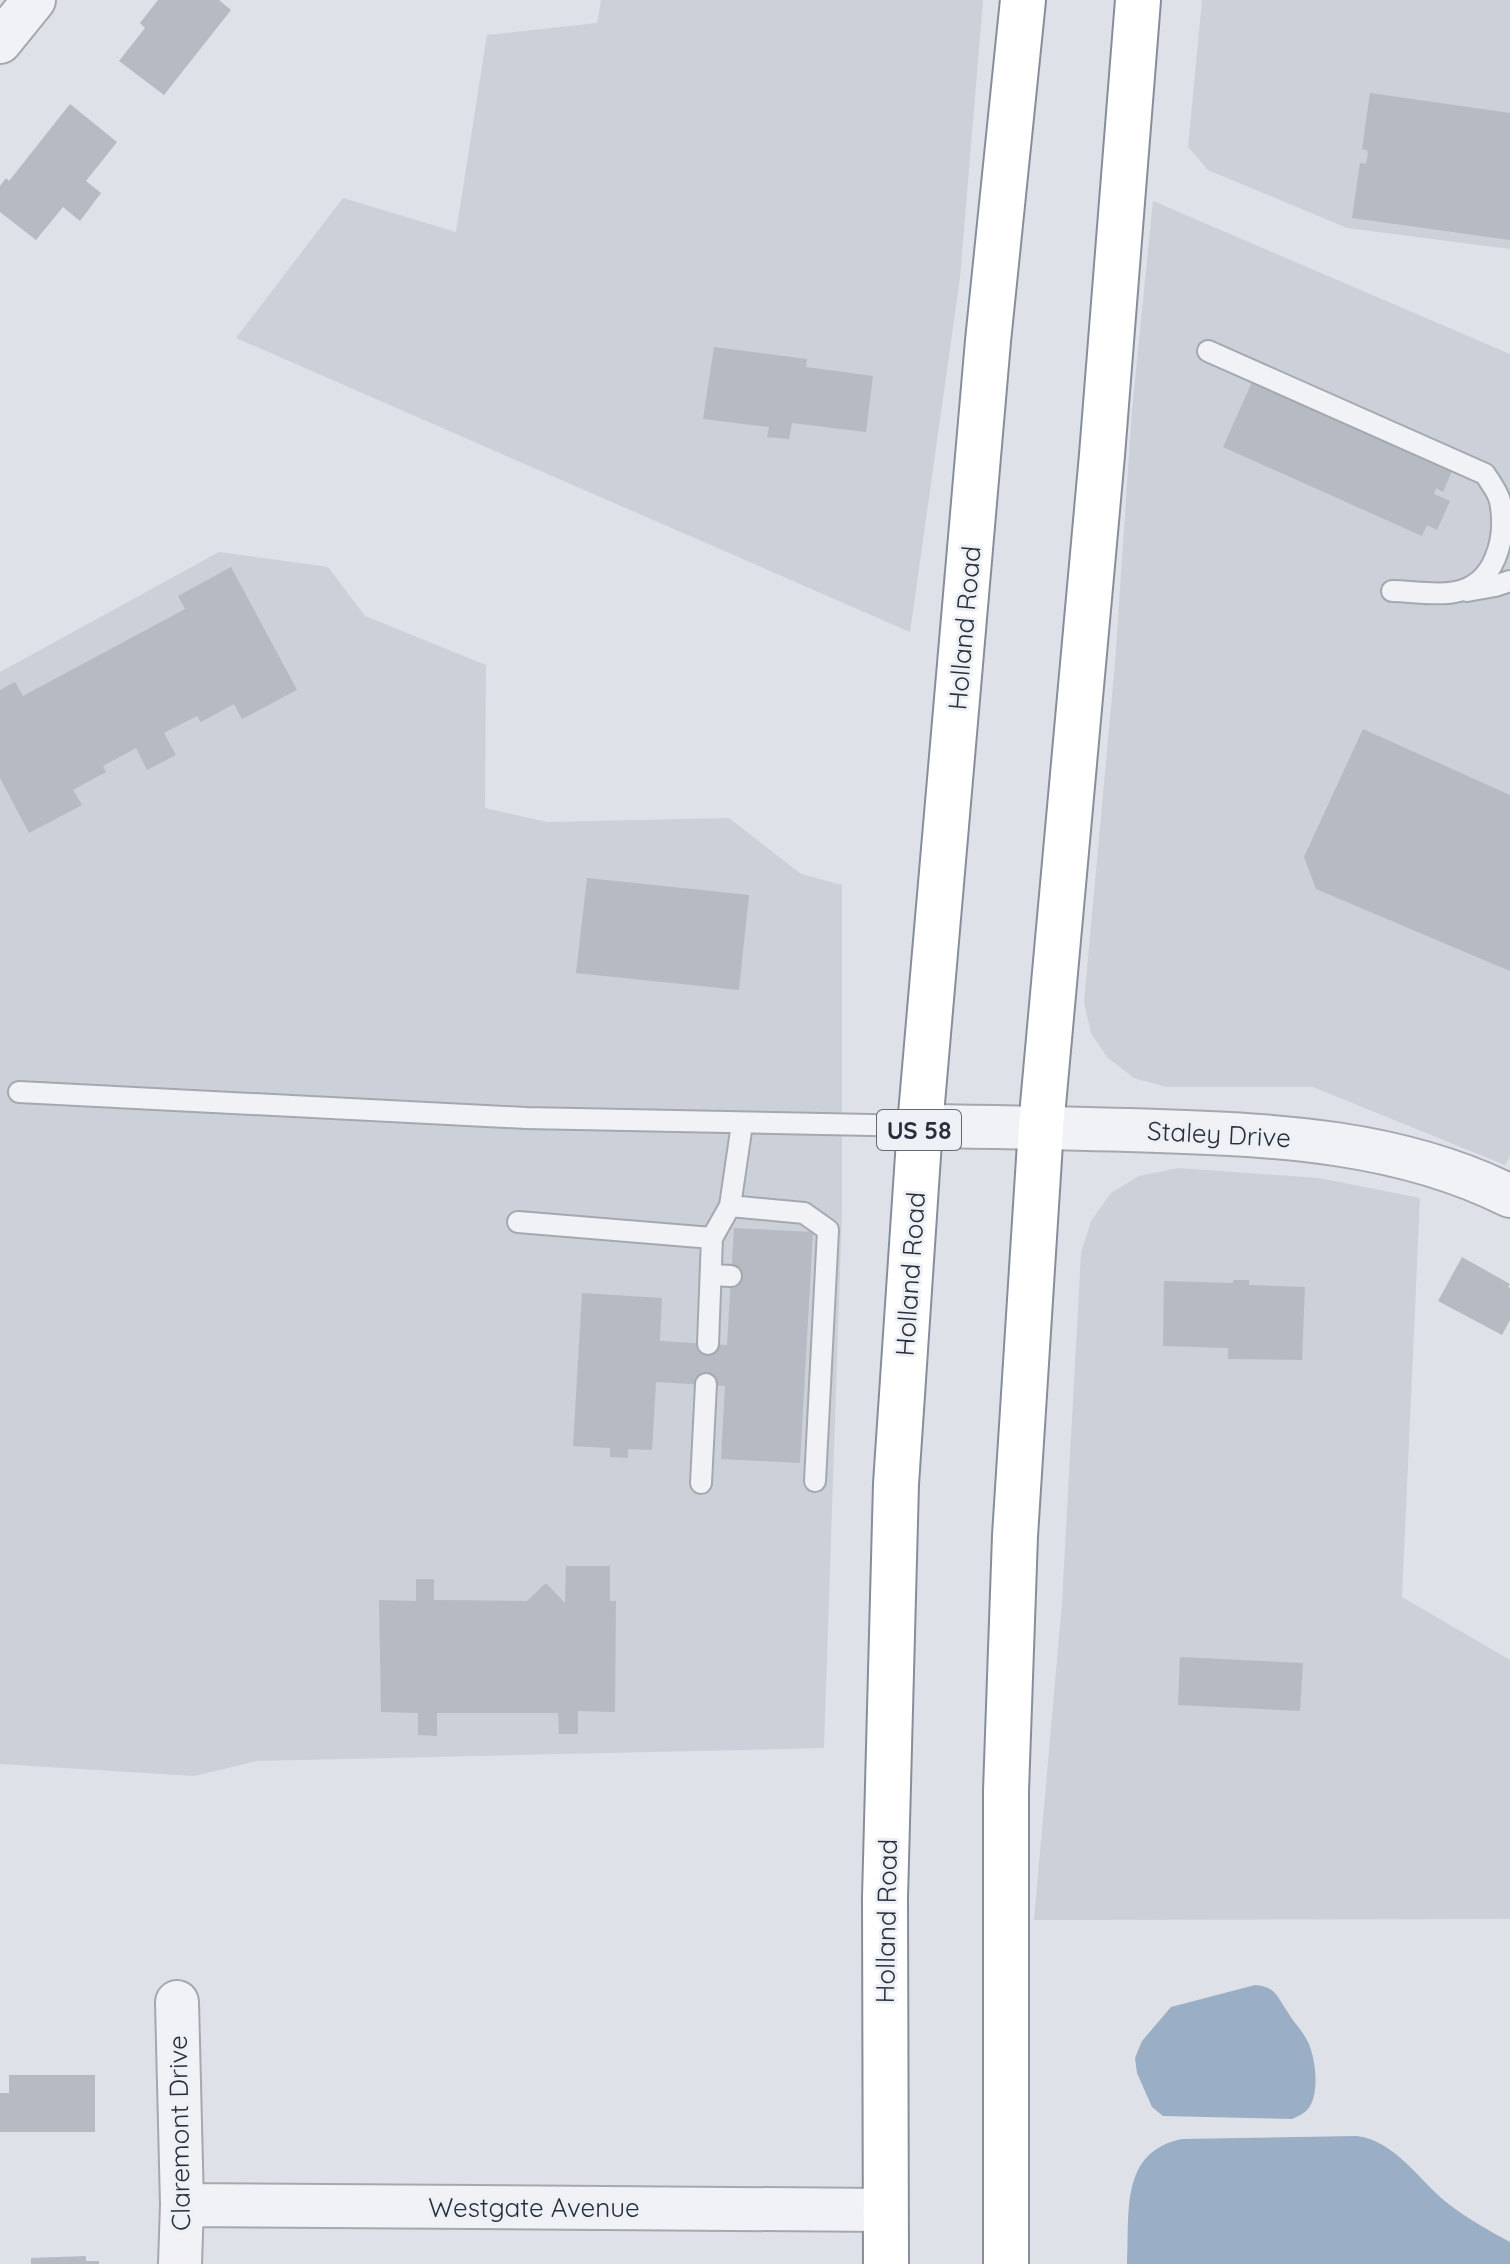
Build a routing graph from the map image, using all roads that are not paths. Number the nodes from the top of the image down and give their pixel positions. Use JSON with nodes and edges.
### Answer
{"nodes":[{"id":1,"x":34,"y":0,"type":"edge"},
{"id":2,"x":1023,"y":0,"type":"edge"},
{"id":3,"x":1138,"y":0,"type":"edge"},
{"id":4,"x":0,"y":42,"type":"edge"},
{"id":5,"x":1208,"y":351,"type":"dead end"},
{"id":6,"x":1485,"y":474,"type":"junction"},
{"id":7,"x":1510,"y":485,"type":"edge"},
{"id":8,"x":1510,"y":581,"type":"edge"},
{"id":9,"x":1392,"y":591,"type":"dead end"},
{"id":10,"x":1455,"y":592,"type":"junction"},
{"id":11,"x":19,"y":1092,"type":"dead end"},
{"id":12,"x":742,"y":1124,"type":"junction"},
{"id":13,"x":920,"y":1126,"type":"junction"},
{"id":14,"x":1041,"y":1127,"type":"junction"},
{"id":15,"x":1510,"y":1196,"type":"edge"},
{"id":16,"x":730,"y":1206,"type":"junction"},
{"id":17,"x":518,"y":1222,"type":"dead end"},
{"id":18,"x":712,"y":1238,"type":"junction"},
{"id":19,"x":708,"y":1344,"type":"dead end"},
{"id":20,"x":706,"y":1384,"type":"dead end"},
{"id":21,"x":815,"y":1481,"type":"dead end"},
{"id":22,"x":701,"y":1483,"type":"dead end"},
{"id":23,"x":177,"y":2002,"type":"dead end"},
{"id":24,"x":182,"y":2205,"type":"junction"},
{"id":25,"x":886,"y":2210,"type":"junction"},
{"id":26,"x":180,"y":2264,"type":"edge"},
{"id":27,"x":886,"y":2264,"type":"edge"},
{"id":28,"x":1006,"y":2264,"type":"edge"}],
"edges":[{"from":1,"to":4,"type":"street"},
{"from":2,"to":13,"type":"highway","name":"Holland Road","number":"US 58"},
{"from":3,"to":14,"type":"highway"},
{"from":5,"to":6,"type":"lane"},
{"from":6,"to":7,"type":"lane"},
{"from":6,"to":10,"type":"lane"},
{"from":8,"to":10,"type":"lane"},
{"from":9,"to":10,"type":"lane"},
{"from":11,"to":12,"type":"lane"},
{"from":12,"to":13,"type":"lane"},
{"from":12,"to":16,"type":"lane"},
{"from":13,"to":14,"type":"street","name":"Staley Drive"},
{"from":13,"to":25,"type":"highway","name":"Holland Road","number":"US 58"},
{"from":14,"to":15,"type":"street","name":"Staley Drive"},
{"from":14,"to":28,"type":"highway"},
{"from":16,"to":18,"type":"lane"},
{"from":16,"to":21,"type":"lane"},
{"from":17,"to":18,"type":"lane"},
{"from":18,"to":19,"type":"lane"},
{"from":20,"to":22,"type":"lane"},
{"from":23,"to":24,"type":"street","name":"Claremont Drive"},
{"from":24,"to":25,"type":"street","name":"Westgate Avenue"},
{"from":24,"to":26,"type":"street","name":"Claremont Drive"},
{"from":25,"to":27,"type":"highway","name":"Holland Road","number":"US 58"}]}
